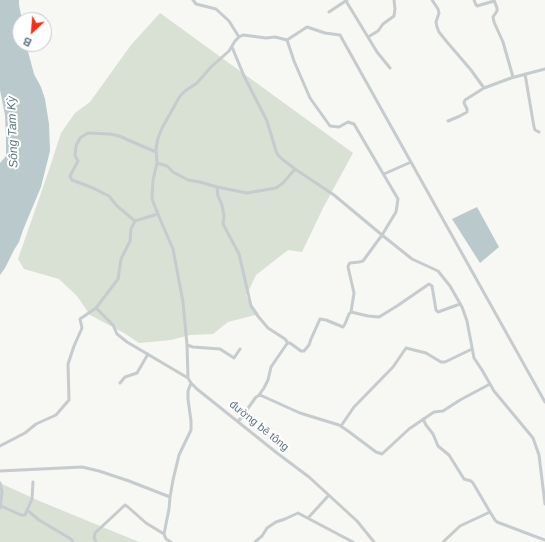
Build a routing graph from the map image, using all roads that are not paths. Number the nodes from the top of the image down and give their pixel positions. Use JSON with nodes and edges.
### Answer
{"nodes":[{"id":1,"x":193,"y":0,"type":"edge"},
{"id":2,"x":346,"y":0,"type":"edge"},
{"id":3,"x":394,"y":0,"type":"edge"},
{"id":4,"x":432,"y":0,"type":"edge"},
{"id":5,"x":474,"y":0,"type":"edge"},
{"id":6,"x":494,"y":1,"type":"edge"},
{"id":7,"x":329,"y":12,"type":"dead end"},
{"id":8,"x":239,"y":37,"type":"junction"},
{"id":9,"x":368,"y":37,"type":"junction"},
{"id":10,"x":287,"y":40,"type":"junction"},
{"id":11,"x":232,"y":47,"type":"junction"},
{"id":12,"x":390,"y":68,"type":"dead end"},
{"id":13,"x":545,"y":69,"type":"edge"},
{"id":14,"x":525,"y":74,"type":"junction"},
{"id":15,"x":513,"y":77,"type":"junction"},
{"id":16,"x":484,"y":88,"type":"junction"},
{"id":17,"x":448,"y":121,"type":"dead end"},
{"id":18,"x":539,"y":132,"type":"dead end"},
{"id":19,"x":156,"y":152,"type":"junction"},
{"id":20,"x":411,"y":162,"type":"junction"},
{"id":21,"x":157,"y":163,"type":"junction"},
{"id":22,"x":294,"y":169,"type":"junction"},
{"id":23,"x":384,"y":174,"type":"junction"},
{"id":24,"x":218,"y":187,"type":"junction"},
{"id":25,"x":158,"y":214,"type":"junction"},
{"id":26,"x":135,"y":221,"type":"junction"},
{"id":27,"x":382,"y":235,"type":"junction"},
{"id":28,"x":460,"y":304,"type":"junction"},
{"id":29,"x":96,"y":308,"type":"junction"},
{"id":30,"x":351,"y":312,"type":"junction"},
{"id":31,"x":288,"y":343,"type":"junction"},
{"id":32,"x":187,"y":345,"type":"junction"},
{"id":33,"x":240,"y":349,"type":"dead end"},
{"id":34,"x":472,"y":349,"type":"junction"},
{"id":35,"x":148,"y":354,"type":"junction"},
{"id":36,"x":188,"y":378,"type":"junction"},
{"id":37,"x":120,"y":383,"type":"dead end"},
{"id":38,"x":191,"y":383,"type":"junction"},
{"id":39,"x":490,"y":384,"type":"junction"},
{"id":40,"x":259,"y":395,"type":"junction"},
{"id":41,"x":545,"y":402,"type":"edge"},
{"id":42,"x":423,"y":419,"type":"junction"},
{"id":43,"x":238,"y":422,"type":"junction"},
{"id":44,"x":341,"y":426,"type":"junction"},
{"id":45,"x":0,"y":446,"type":"edge"},
{"id":46,"x":0,"y":471,"type":"edge"},
{"id":47,"x":33,"y":482,"type":"dead end"},
{"id":48,"x":0,"y":483,"type":"edge"},
{"id":49,"x":329,"y":495,"type":"junction"},
{"id":50,"x":170,"y":497,"type":"junction"},
{"id":51,"x":545,"y":504,"type":"edge"},
{"id":52,"x":0,"y":507,"type":"edge"},
{"id":53,"x":27,"y":510,"type":"junction"},
{"id":54,"x":490,"y":512,"type":"junction"},
{"id":55,"x":308,"y":518,"type":"junction"},
{"id":56,"x":164,"y":534,"type":"junction"},
{"id":57,"x":545,"y":541,"type":"edge"},
{"id":58,"x":73,"y":542,"type":"edge"},
{"id":59,"x":96,"y":542,"type":"edge"},
{"id":60,"x":171,"y":542,"type":"edge"},
{"id":61,"x":255,"y":542,"type":"edge"},
{"id":62,"x":353,"y":542,"type":"edge"},
{"id":63,"x":374,"y":542,"type":"edge"},
{"id":64,"x":443,"y":542,"type":"edge"}],
"edges":[{"from":1,"to":8,"type":"street"},
{"from":2,"to":7,"type":"street"},
{"from":2,"to":9,"type":"street"},
{"from":3,"to":9,"type":"street"},
{"from":4,"to":16,"type":"street"},
{"from":5,"to":6,"type":"street"},
{"from":6,"to":15,"type":"street"},
{"from":8,"to":10,"type":"street"},
{"from":8,"to":11,"type":"street","name":"đường bê tông"},
{"from":9,"to":12,"type":"street"},
{"from":10,"to":20,"type":"street"},
{"from":10,"to":23,"type":"street"},
{"from":11,"to":19,"type":"street","name":"đường bê tông"},
{"from":11,"to":22,"type":"street"},
{"from":13,"to":14,"type":"street"},
{"from":14,"to":15,"type":"street"},
{"from":14,"to":18,"type":"street"},
{"from":15,"to":16,"type":"street"},
{"from":16,"to":17,"type":"street"},
{"from":19,"to":21,"type":"street","name":"đường bê tông"},
{"from":19,"to":26,"type":"street"},
{"from":20,"to":23,"type":"street"},
{"from":20,"to":41,"type":"street"},
{"from":21,"to":24,"type":"street"},
{"from":21,"to":25,"type":"street","name":"đường bê tông"},
{"from":22,"to":24,"type":"street"},
{"from":22,"to":27,"type":"street"},
{"from":23,"to":27,"type":"street"},
{"from":24,"to":31,"type":"street"},
{"from":25,"to":26,"type":"street"},
{"from":25,"to":32,"type":"street","name":"đường bê tông"},
{"from":26,"to":29,"type":"street"},
{"from":27,"to":28,"type":"street"},
{"from":27,"to":30,"type":"street"},
{"from":28,"to":30,"type":"street"},
{"from":28,"to":34,"type":"street"},
{"from":29,"to":35,"type":"street"},
{"from":29,"to":45,"type":"street"},
{"from":30,"to":31,"type":"street"},
{"from":31,"to":40,"type":"street"},
{"from":32,"to":33,"type":"street"},
{"from":32,"to":36,"type":"street","name":"đường bê tông"},
{"from":34,"to":39,"type":"street"},
{"from":34,"to":44,"type":"street"},
{"from":35,"to":36,"type":"street"},
{"from":35,"to":37,"type":"street"},
{"from":36,"to":38,"type":"street","name":"đường bê tông"},
{"from":38,"to":43,"type":"street","name":"đường bê tông"},
{"from":38,"to":50,"type":"street"},
{"from":39,"to":42,"type":"street"},
{"from":39,"to":51,"type":"street"},
{"from":40,"to":43,"type":"street"},
{"from":40,"to":44,"type":"street"},
{"from":42,"to":44,"type":"street"},
{"from":42,"to":54,"type":"street"},
{"from":43,"to":49,"type":"street","name":"đường bê tông"},
{"from":46,"to":50,"type":"street"},
{"from":47,"to":53,"type":"street"},
{"from":48,"to":52,"type":"street"},
{"from":49,"to":55,"type":"street"},
{"from":49,"to":63,"type":"street","name":"đường bê tông"},
{"from":50,"to":56,"type":"street"},
{"from":52,"to":53,"type":"street"},
{"from":53,"to":58,"type":"street"},
{"from":54,"to":57,"type":"street"},
{"from":54,"to":64,"type":"street"},
{"from":55,"to":61,"type":"street"},
{"from":55,"to":62,"type":"street"},
{"from":56,"to":59,"type":"street"},
{"from":56,"to":60,"type":"street"}]}
